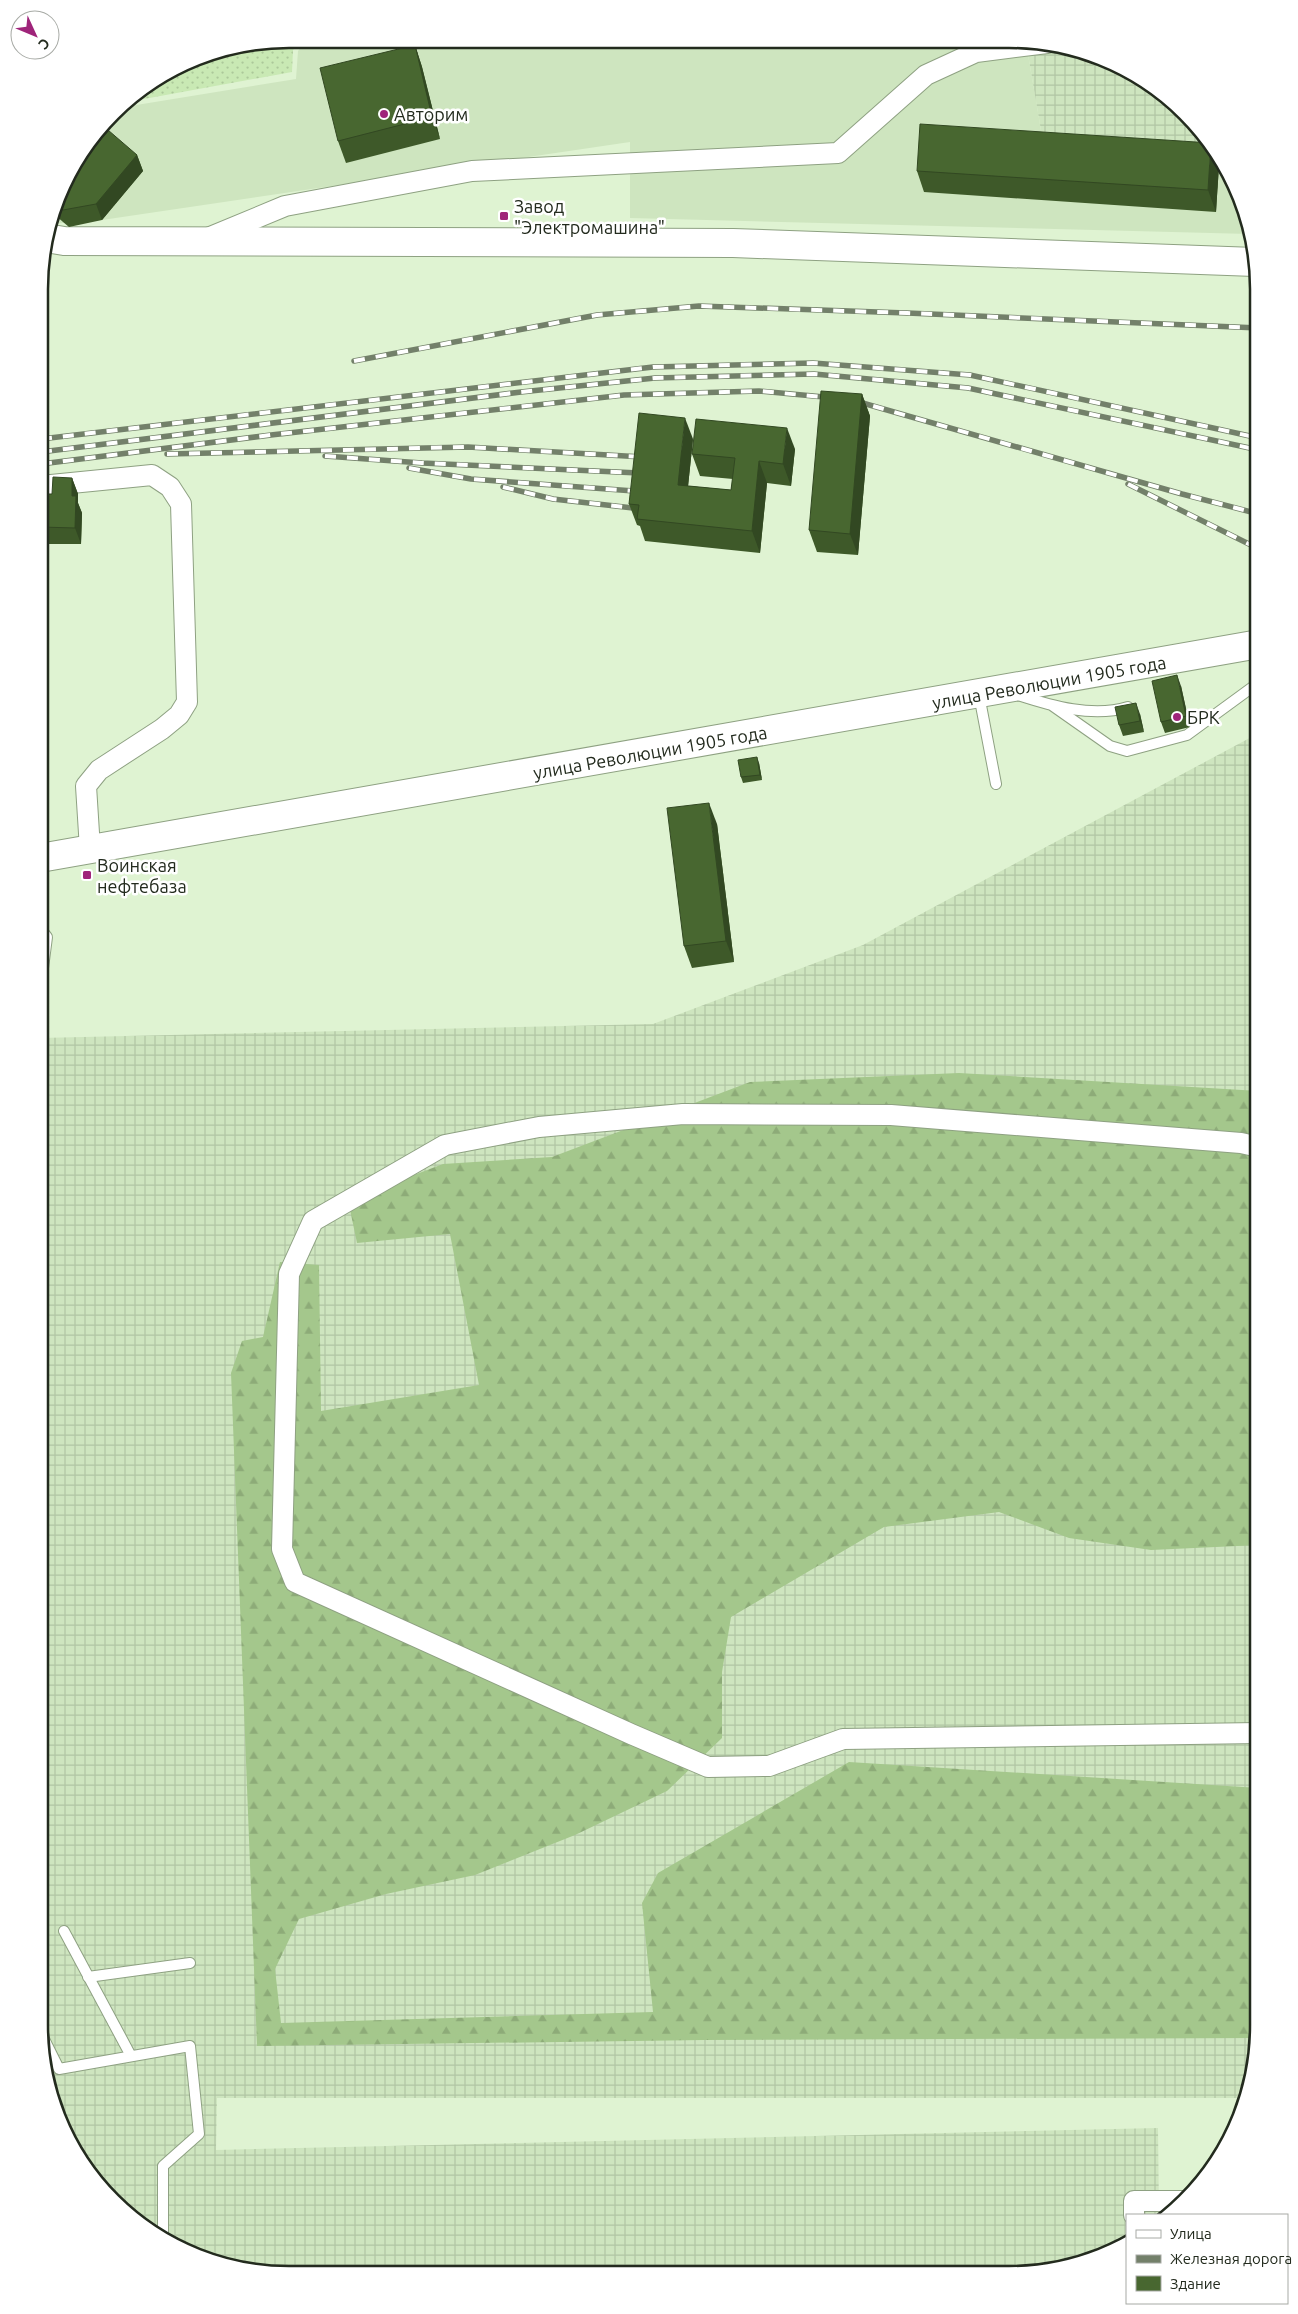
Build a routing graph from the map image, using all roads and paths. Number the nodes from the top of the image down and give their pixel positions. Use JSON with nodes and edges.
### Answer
{"nodes":[{"id":1,"x":1008,"y":48,"type":"edge"},
{"id":2,"x":53,"y":239,"type":"edge"},
{"id":3,"x":204,"y":240,"type":"junction"},
{"id":4,"x":1249,"y":262,"type":"edge"},
{"id":5,"x":48,"y":485,"type":"edge"},
{"id":6,"x":1250,"y":646,"type":"edge"},
{"id":7,"x":1250,"y":689,"type":"edge"},
{"id":8,"x":991,"y":692,"type":"junction"},
{"id":9,"x":1053,"y":706,"type":"junction"},
{"id":10,"x":1132,"y":706,"type":"edge"},
{"id":11,"x":996,"y":784,"type":"dead end"},
{"id":12,"x":90,"y":849,"type":"junction"},
{"id":13,"x":48,"y":857,"type":"edge"},
{"id":14,"x":1250,"y":1144,"type":"edge"},
{"id":15,"x":1250,"y":1733,"type":"edge"},
{"id":16,"x":64,"y":1931,"type":"dead end"},
{"id":17,"x":190,"y":1963,"type":"dead end"},
{"id":18,"x":88,"y":1977,"type":"junction"},
{"id":19,"x":49,"y":2049,"type":"edge"},
{"id":20,"x":131,"y":2056,"type":"junction"},
{"id":21,"x":1175,"y":2201,"type":"edge"},
{"id":22,"x":1134,"y":2214,"type":"edge"},
{"id":23,"x":163,"y":2231,"type":"edge"}],
"edges":[{"from":1,"to":3,"type":"street"},
{"from":2,"to":3,"type":"main road"},
{"from":3,"to":4,"type":"main road"},
{"from":5,"to":12,"type":"street"},
{"from":6,"to":8,"type":"main road","name":"улица Революции 1905 года"},
{"from":7,"to":9,"type":"lane"},
{"from":8,"to":9,"type":"lane"},
{"from":8,"to":11,"type":"lane"},
{"from":8,"to":12,"type":"main road","name":"улица Революции 1905 года"},
{"from":9,"to":10,"type":"lane"},
{"from":12,"to":13,"type":"main road","name":"улица Революции 1905 года"},
{"from":14,"to":15,"type":"street"},
{"from":16,"to":18,"type":"lane"},
{"from":17,"to":18,"type":"lane"},
{"from":18,"to":20,"type":"lane"},
{"from":19,"to":20,"type":"lane"},
{"from":20,"to":23,"type":"lane"},
{"from":21,"to":22,"type":"street"}]}
